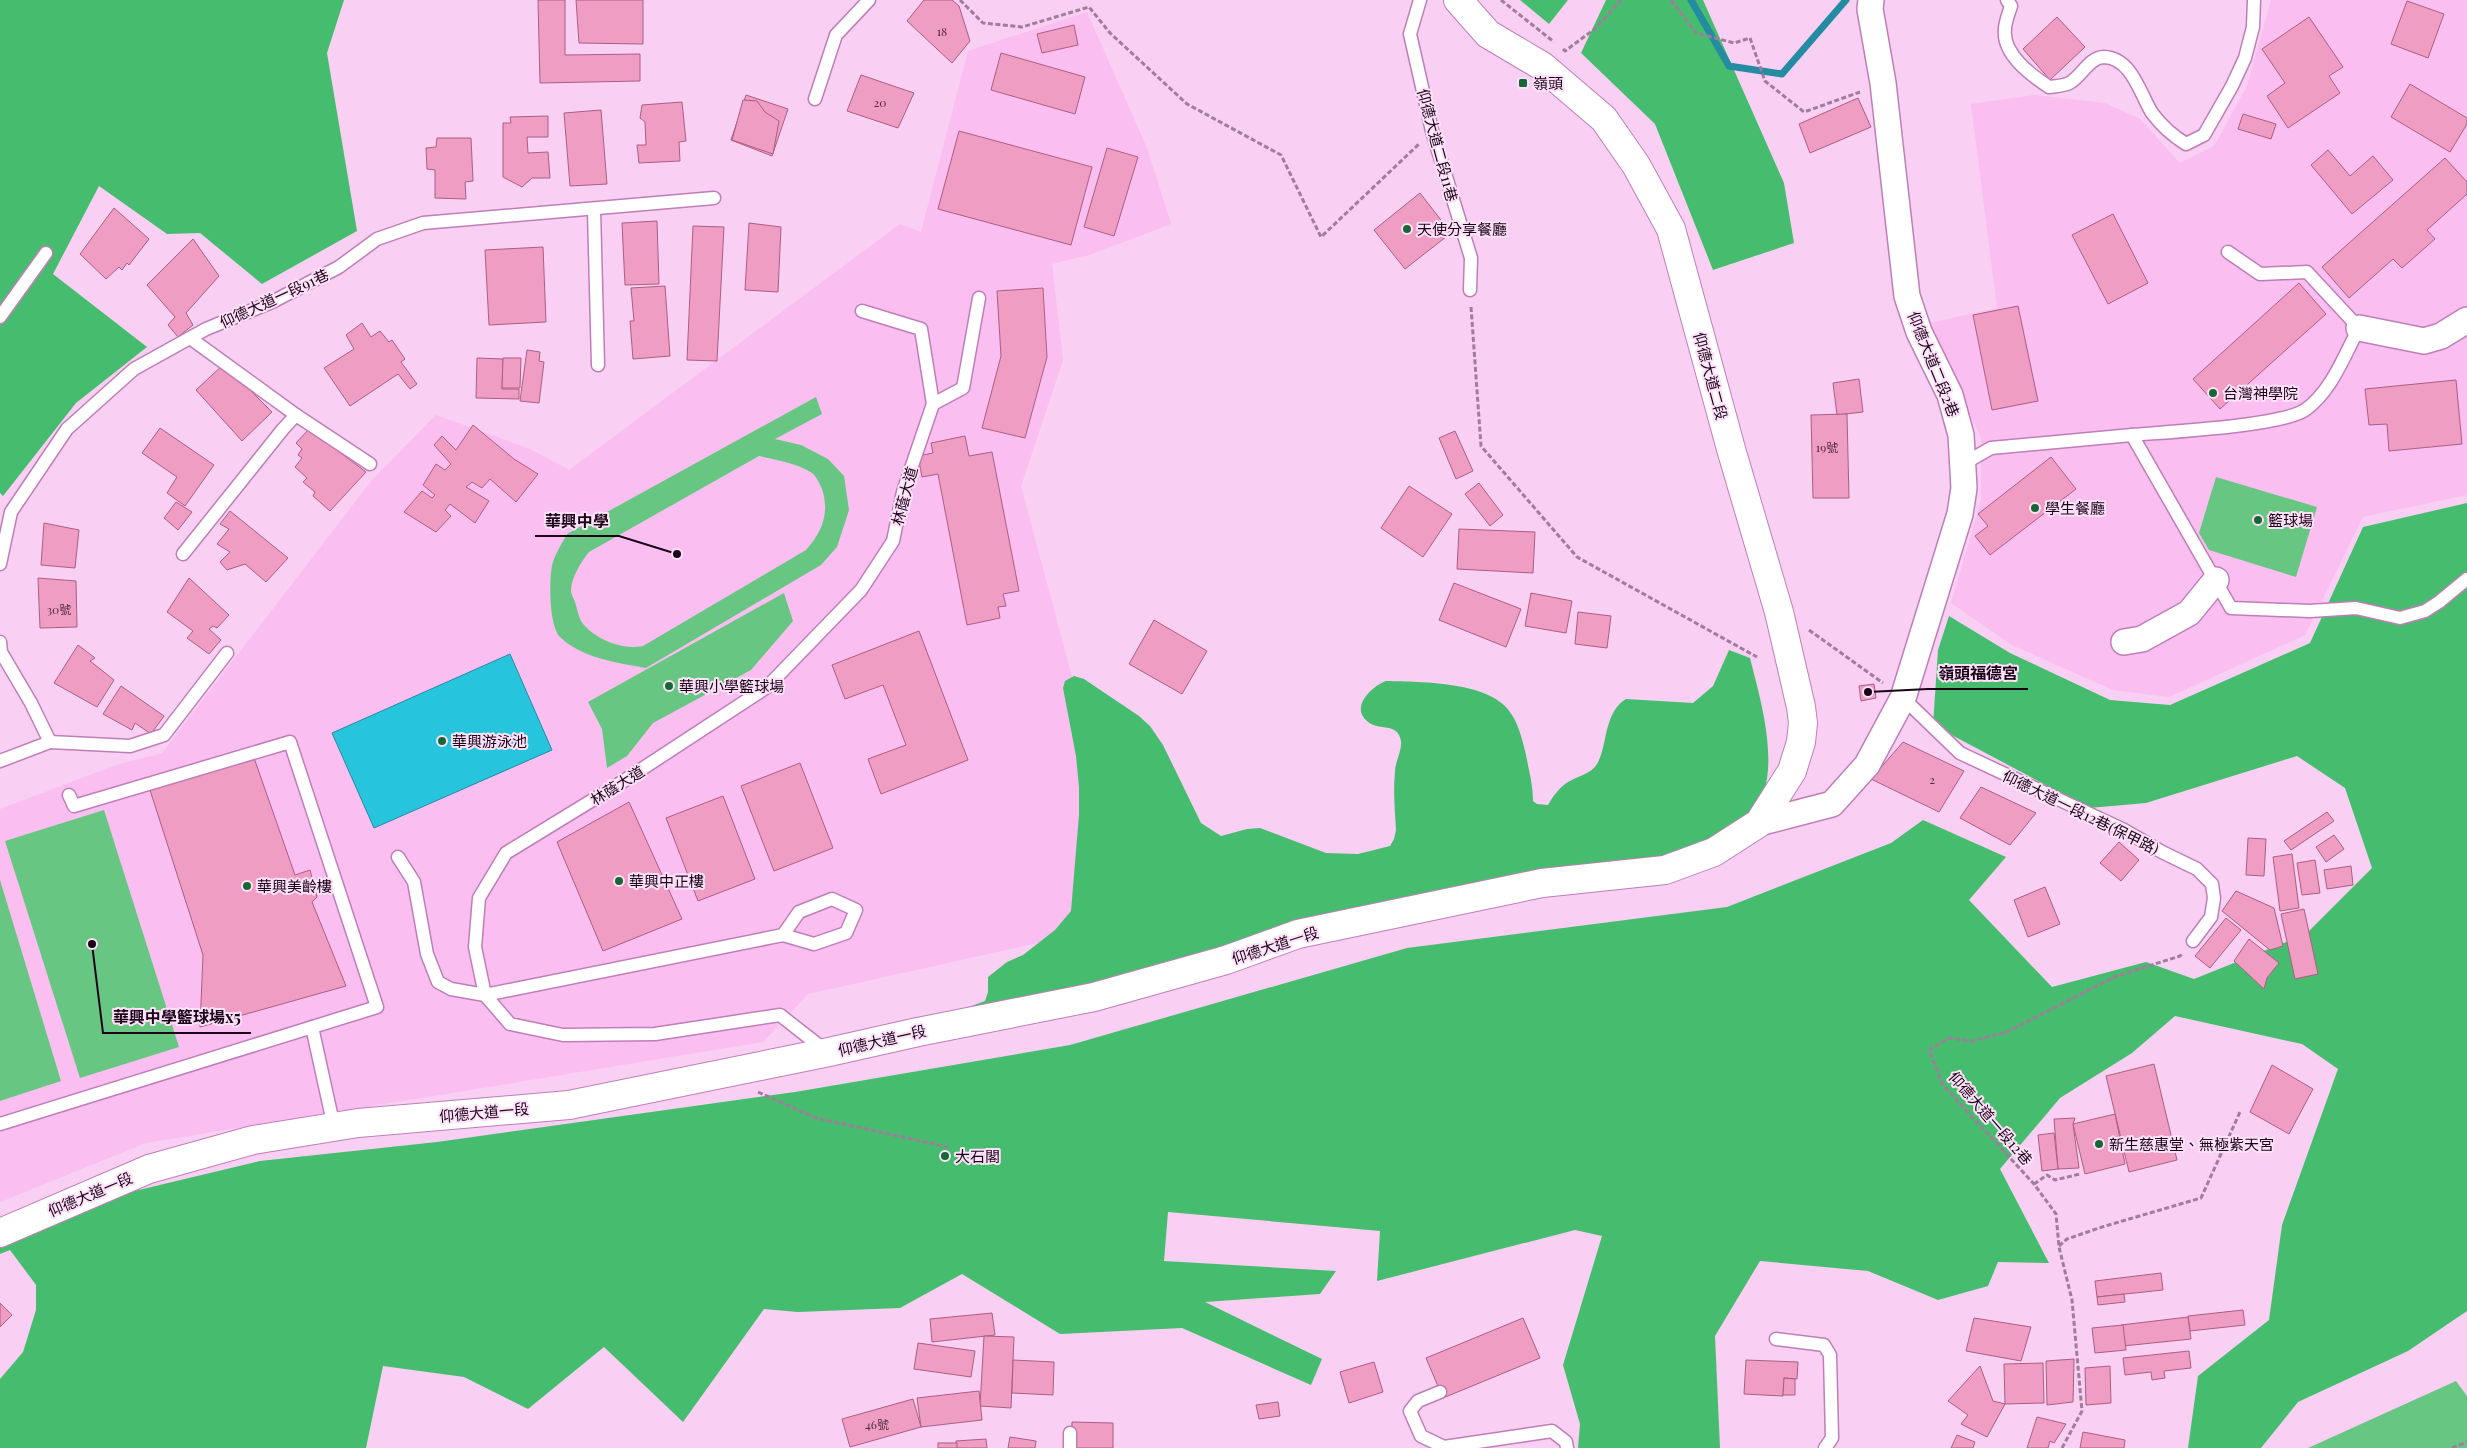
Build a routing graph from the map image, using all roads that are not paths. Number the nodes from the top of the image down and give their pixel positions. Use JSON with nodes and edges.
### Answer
{"nodes":[{"id":1,"x":869,"y":0,"type":"edge"},
{"id":2,"x":1420,"y":0,"type":"edge"},
{"id":3,"x":1458,"y":0,"type":"edge"},
{"id":4,"x":1871,"y":0,"type":"edge"},
{"id":5,"x":2007,"y":0,"type":"edge"},
{"id":6,"x":2254,"y":0,"type":"edge"},
{"id":7,"x":815,"y":98,"type":"dead end"},
{"id":8,"x":714,"y":198,"type":"dead end"},
{"id":9,"x":594,"y":210,"type":"junction"},
{"id":10,"x":2228,"y":252,"type":"dead end"},
{"id":11,"x":46,"y":253,"type":"dead end"},
{"id":12,"x":1470,"y":290,"type":"road end"},
{"id":13,"x":979,"y":298,"type":"dead end"},
{"id":14,"x":862,"y":311,"type":"dead end"},
{"id":15,"x":0,"y":317,"type":"edge"},
{"id":16,"x":2467,"y":320,"type":"edge"},
{"id":17,"x":2359,"y":328,"type":"junction"},
{"id":18,"x":190,"y":338,"type":"junction"},
{"id":19,"x":598,"y":365,"type":"dead end"},
{"id":20,"x":933,"y":404,"type":"junction"},
{"id":21,"x":296,"y":415,"type":"junction"},
{"id":22,"x":2132,"y":435,"type":"junction"},
{"id":23,"x":370,"y":464,"type":"dead end"},
{"id":24,"x":1962,"y":464,"type":"junction"},
{"id":25,"x":183,"y":554,"type":"dead end"},
{"id":26,"x":0,"y":564,"type":"edge"},
{"id":27,"x":2467,"y":579,"type":"edge"},
{"id":28,"x":2216,"y":580,"type":"junction"},
{"id":29,"x":0,"y":642,"type":"edge"},
{"id":30,"x":2124,"y":642,"type":"dead end"},
{"id":31,"x":228,"y":653,"type":"dead end"},
{"id":32,"x":1903,"y":698,"type":"junction"},
{"id":33,"x":50,"y":742,"type":"junction"},
{"id":34,"x":0,"y":761,"type":"edge"},
{"id":35,"x":69,"y":795,"type":"dead end"},
{"id":36,"x":1759,"y":823,"type":"junction"},
{"id":37,"x":398,"y":857,"type":"dead end"},
{"id":38,"x":783,"y":935,"type":"junction"},
{"id":39,"x":2193,"y":940,"type":"road end"},
{"id":40,"x":485,"y":995,"type":"junction"},
{"id":41,"x":312,"y":1027,"type":"junction"},
{"id":42,"x":829,"y":1052,"type":"junction"},
{"id":43,"x":0,"y":1124,"type":"edge"},
{"id":44,"x":332,"y":1128,"type":"junction"},
{"id":45,"x":0,"y":1233,"type":"edge"},
{"id":46,"x":1776,"y":1339,"type":"dead end"},
{"id":47,"x":1440,"y":1392,"type":"dead end"},
{"id":48,"x":1070,"y":1433,"type":"dead end"},
{"id":49,"x":1070,"y":1448,"type":"edge"},
{"id":50,"x":1567,"y":1448,"type":"edge"},
{"id":51,"x":1825,"y":1448,"type":"edge"}],
"edges":[{"from":1,"to":7,"type":"lane"},
{"from":2,"to":12,"type":"lane","name":"仰德大道二段11巷"},
{"from":3,"to":36,"type":"main road","name":"仰德大道二段"},
{"from":4,"to":24,"type":"street","name":"仰德大道二段2巷"},
{"from":5,"to":6,"type":"lane"},
{"from":8,"to":9,"type":"lane","name":"仰德大道一段91巷"},
{"from":9,"to":18,"type":"lane","name":"仰德大道一段91巷"},
{"from":9,"to":19,"type":"lane"},
{"from":10,"to":17,"type":"lane"},
{"from":11,"to":15,"type":"lane"},
{"from":13,"to":20,"type":"lane"},
{"from":14,"to":20,"type":"lane","name":"林蔭大道"},
{"from":16,"to":17,"type":"street"},
{"from":17,"to":22,"type":"lane"},
{"from":18,"to":21,"type":"lane"},
{"from":18,"to":26,"type":"lane","name":"仰德大道一段91巷"},
{"from":20,"to":40,"type":"lane","name":"林蔭大道"},
{"from":21,"to":23,"type":"lane"},
{"from":21,"to":25,"type":"lane"},
{"from":22,"to":24,"type":"lane"},
{"from":22,"to":28,"type":"lane"},
{"from":24,"to":32,"type":"street","name":"仰德大道二段2巷"},
{"from":27,"to":28,"type":"lane"},
{"from":28,"to":30,"type":"street"},
{"from":29,"to":33,"type":"lane"},
{"from":31,"to":33,"type":"lane"},
{"from":32,"to":36,"type":"street","name":"仰德大道二段2巷"},
{"from":32,"to":39,"type":"lane","name":"仰德大道一段12巷(保甲路)"},
{"from":33,"to":34,"type":"lane"},
{"from":35,"to":41,"type":"lane"},
{"from":36,"to":42,"type":"main road","name":"仰德大道一段"},
{"from":37,"to":40,"type":"lane"},
{"from":38,"to":38,"type":"lane"},
{"from":38,"to":40,"type":"lane"},
{"from":40,"to":42,"type":"lane","name":"林蔭大道"},
{"from":41,"to":43,"type":"lane"},
{"from":41,"to":44,"type":"lane"},
{"from":42,"to":44,"type":"main road","name":"仰德大道一段"},
{"from":44,"to":45,"type":"main road","name":"仰德大道一段"},
{"from":46,"to":51,"type":"lane"},
{"from":47,"to":50,"type":"lane"},
{"from":48,"to":49,"type":"lane"}]}
